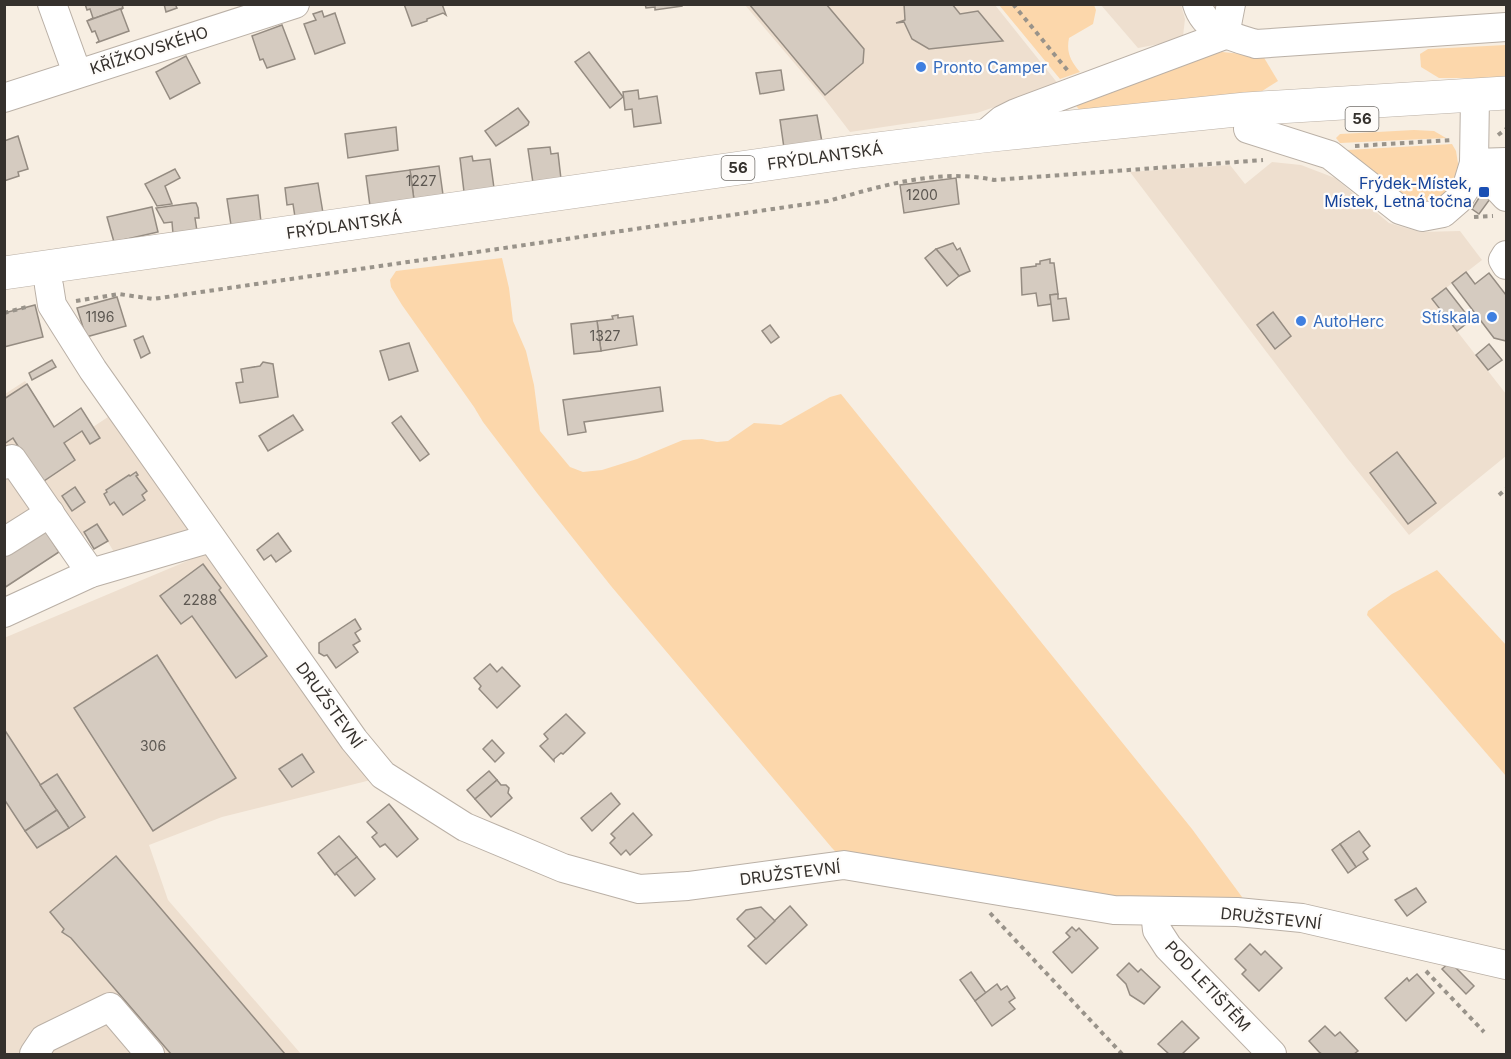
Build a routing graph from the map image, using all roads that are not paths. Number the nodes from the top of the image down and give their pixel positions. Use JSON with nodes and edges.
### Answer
{"nodes":[{"id":1,"x":52,"y":4,"type":"edge"},
{"id":2,"x":295,"y":4,"type":"edge"},
{"id":3,"x":1197,"y":4,"type":"edge"},
{"id":4,"x":1231,"y":4,"type":"edge"},
{"id":5,"x":1506,"y":27,"type":"edge"},
{"id":6,"x":1225,"y":35,"type":"junction"},
{"id":7,"x":77,"y":73,"type":"junction"},
{"id":8,"x":1506,"y":93,"type":"edge"},
{"id":9,"x":4,"y":98,"type":"edge"},
{"id":10,"x":1481,"y":124,"type":"edge"},
{"id":11,"x":1248,"y":129,"type":"junction"},
{"id":12,"x":983,"y":136,"type":"junction"},
{"id":13,"x":1506,"y":162,"type":"edge"},
{"id":14,"x":1505,"y":206,"type":"edge"},
{"id":15,"x":1506,"y":255,"type":"edge"},
{"id":16,"x":1506,"y":265,"type":"edge"},
{"id":17,"x":4,"y":273,"type":"edge"},
{"id":18,"x":4,"y":293,"type":"edge"},
{"id":19,"x":50,"y":296,"type":"junction"},
{"id":20,"x":4,"y":465,"type":"edge"},
{"id":21,"x":50,"y":513,"type":"junction"},
{"id":22,"x":8,"y":533,"type":"edge"},
{"id":23,"x":212,"y":538,"type":"junction"},
{"id":24,"x":91,"y":573,"type":"junction"},
{"id":25,"x":4,"y":613,"type":"edge"},
{"id":26,"x":1155,"y":912,"type":"junction"},
{"id":27,"x":1506,"y":965,"type":"edge"},
{"id":28,"x":34,"y":1054,"type":"edge"},
{"id":29,"x":150,"y":1054,"type":"edge"},
{"id":30,"x":1272,"y":1054,"type":"edge"}],
"edges":[{"from":1,"to":7,"type":"street"},
{"from":2,"to":7,"type":"street","name":"KŘÍŽKOVSKÉHO"},
{"from":3,"to":6,"type":"street"},
{"from":4,"to":6,"type":"street"},
{"from":5,"to":6,"type":"street"},
{"from":6,"to":12,"type":"street"},
{"from":7,"to":9,"type":"street","name":"KŘÍŽKOVSKÉHO"},
{"from":8,"to":10,"type":"main road","name":"FRÝDLANTSKÁ","number":"56"},
{"from":10,"to":11,"type":"main road","name":"FRÝDLANTSKÁ","number":"56"},
{"from":10,"to":11,"type":"street"},
{"from":10,"to":12,"type":"main road","name":"FRÝDLANTSKÁ","number":"56"},
{"from":10,"to":13,"type":"street"},
{"from":10,"to":14,"type":"street"},
{"from":11,"to":19,"type":"main road","name":"FRÝDLANTSKÁ","number":"56"},
{"from":12,"to":17,"type":"main road","name":"FRÝDLANTSKÁ","number":"56"},
{"from":15,"to":16,"type":"street"},
{"from":18,"to":19,"type":"main road","name":"FRÝDLANTSKÁ","number":"56"},
{"from":19,"to":23,"type":"street","name":"DRUŽSTEVNÍ"},
{"from":20,"to":21,"type":"street"},
{"from":21,"to":22,"type":"street"},
{"from":21,"to":24,"type":"street"},
{"from":23,"to":24,"type":"street"},
{"from":23,"to":26,"type":"street","name":"DRUŽSTEVNÍ"},
{"from":24,"to":25,"type":"street"},
{"from":26,"to":27,"type":"street","name":"DRUŽSTEVNÍ"},
{"from":26,"to":30,"type":"street","name":"POD LETIŠTĚM"},
{"from":28,"to":29,"type":"street"}]}
